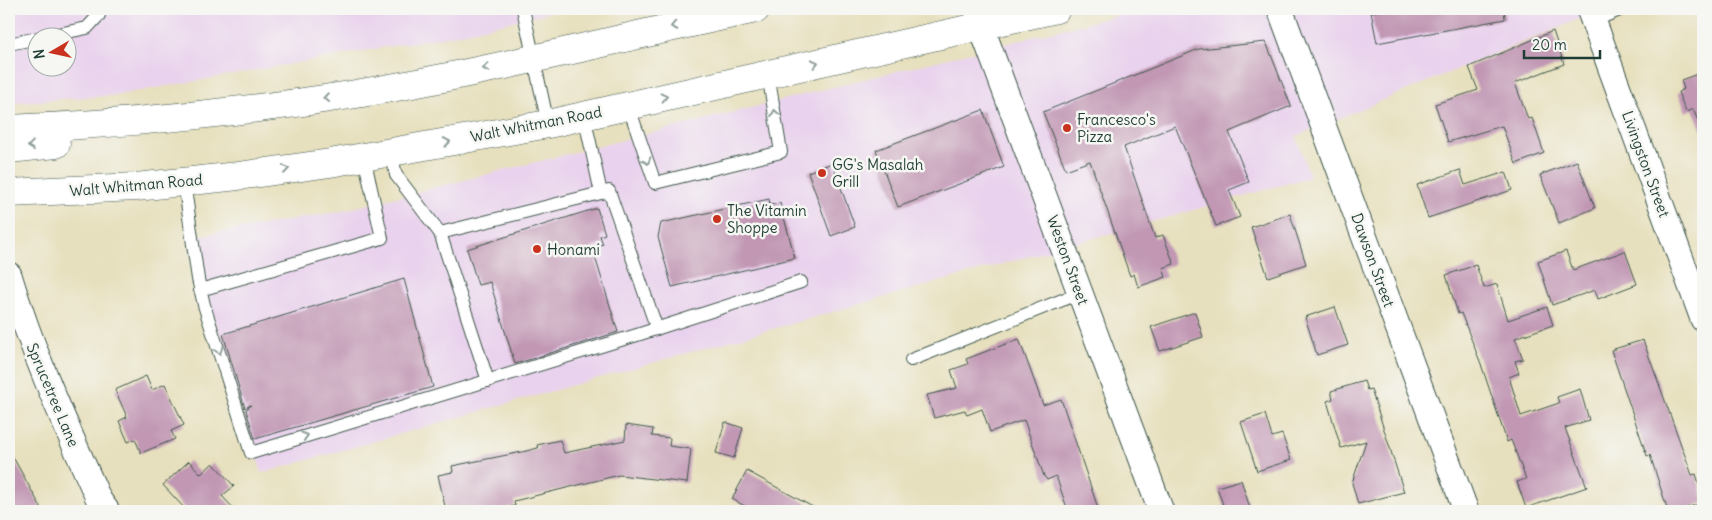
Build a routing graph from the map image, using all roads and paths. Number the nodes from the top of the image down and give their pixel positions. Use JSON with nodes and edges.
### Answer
{"nodes":[{"id":1,"x":99,"y":9,"type":"edge"},
{"id":2,"x":523,"y":9,"type":"edge"},
{"id":3,"x":756,"y":9,"type":"edge"},
{"id":4,"x":1056,"y":9,"type":"edge"},
{"id":5,"x":1280,"y":9,"type":"edge"},
{"id":6,"x":1622,"y":9,"type":"edge"},
{"id":7,"x":1591,"y":15,"type":"edge"},
{"id":8,"x":979,"y":17,"type":"edge"},
{"id":9,"x":78,"y":30,"type":"edge"},
{"id":10,"x":28,"y":40,"type":"edge"},
{"id":11,"x":9,"y":44,"type":"edge"},
{"id":12,"x":533,"y":57,"type":"junction"},
{"id":13,"x":768,"y":74,"type":"junction"},
{"id":14,"x":628,"y":105,"type":"junction"},
{"id":15,"x":584,"y":115,"type":"junction"},
{"id":16,"x":200,"y":116,"type":"junction"},
{"id":17,"x":548,"y":124,"type":"junction"},
{"id":18,"x":9,"y":129,"type":"edge"},
{"id":19,"x":9,"y":149,"type":"edge"},
{"id":20,"x":391,"y":152,"type":"junction"},
{"id":21,"x":364,"y":156,"type":"junction"},
{"id":22,"x":184,"y":182,"type":"junction"},
{"id":23,"x":601,"y":193,"type":"junction"},
{"id":24,"x":9,"y":194,"type":"edge"},
{"id":25,"x":440,"y":233,"type":"junction"},
{"id":26,"x":9,"y":275,"type":"edge"},
{"id":27,"x":801,"y":282,"type":"dead end"},
{"id":28,"x":200,"y":290,"type":"junction"},
{"id":29,"x":1080,"y":293,"type":"junction"},
{"id":30,"x":1703,"y":319,"type":"edge"},
{"id":31,"x":657,"y":329,"type":"junction"},
{"id":32,"x":911,"y":360,"type":"dead end"},
{"id":33,"x":488,"y":381,"type":"junction"},
{"id":34,"x":107,"y":511,"type":"edge"},
{"id":35,"x":1161,"y":511,"type":"edge"},
{"id":36,"x":1466,"y":511,"type":"edge"}],
"edges":[{"from":1,"to":9,"type":"lane"},
{"from":2,"to":12,"type":"lane"},
{"from":3,"to":12,"type":"main road","one_way":true},
{"from":4,"to":8,"type":"main road","name":"Walt Whitman Road"},
{"from":5,"to":36,"type":"street","name":"Dawson Street"},
{"from":6,"to":7,"type":"lane"},
{"from":7,"to":30,"type":"street","name":"Livingston Street"},
{"from":13,"to":8,"type":"main road","name":"Walt Whitman Road","one_way":true},
{"from":8,"to":29,"type":"street","name":"Weston Street"},
{"from":10,"to":11,"type":"lane"},
{"from":12,"to":16,"type":"main road","one_way":true},
{"from":12,"to":17,"type":"lane"},
{"from":14,"to":13,"type":"main road","name":"Walt Whitman Road","one_way":true},
{"from":14,"to":13,"type":"lane","one_way":true},
{"from":14,"to":15,"type":"main road","name":"Walt Whitman Road"},
{"from":15,"to":17,"type":"main road","name":"Walt Whitman Road"},
{"from":15,"to":23,"type":"lane"},
{"from":16,"to":18,"type":"main road"},
{"from":16,"to":19,"type":"main road","one_way":true},
{"from":20,"to":17,"type":"main road","name":"Walt Whitman Road","one_way":true},
{"from":20,"to":21,"type":"main road","name":"Walt Whitman Road"},
{"from":20,"to":25,"type":"lane"},
{"from":22,"to":21,"type":"main road","name":"Walt Whitman Road","one_way":true},
{"from":21,"to":28,"type":"lane"},
{"from":22,"to":24,"type":"main road","name":"Walt Whitman Road"},
{"from":22,"to":28,"type":"lane"},
{"from":23,"to":25,"type":"lane"},
{"from":23,"to":31,"type":"lane"},
{"from":25,"to":33,"type":"lane"},
{"from":26,"to":34,"type":"street","name":"Sprucetree Lane"},
{"from":27,"to":31,"type":"lane"},
{"from":28,"to":33,"type":"lane","one_way":true},
{"from":29,"to":32,"type":"lane"},
{"from":29,"to":35,"type":"street","name":"Weston Street"},
{"from":31,"to":33,"type":"lane"}]}
